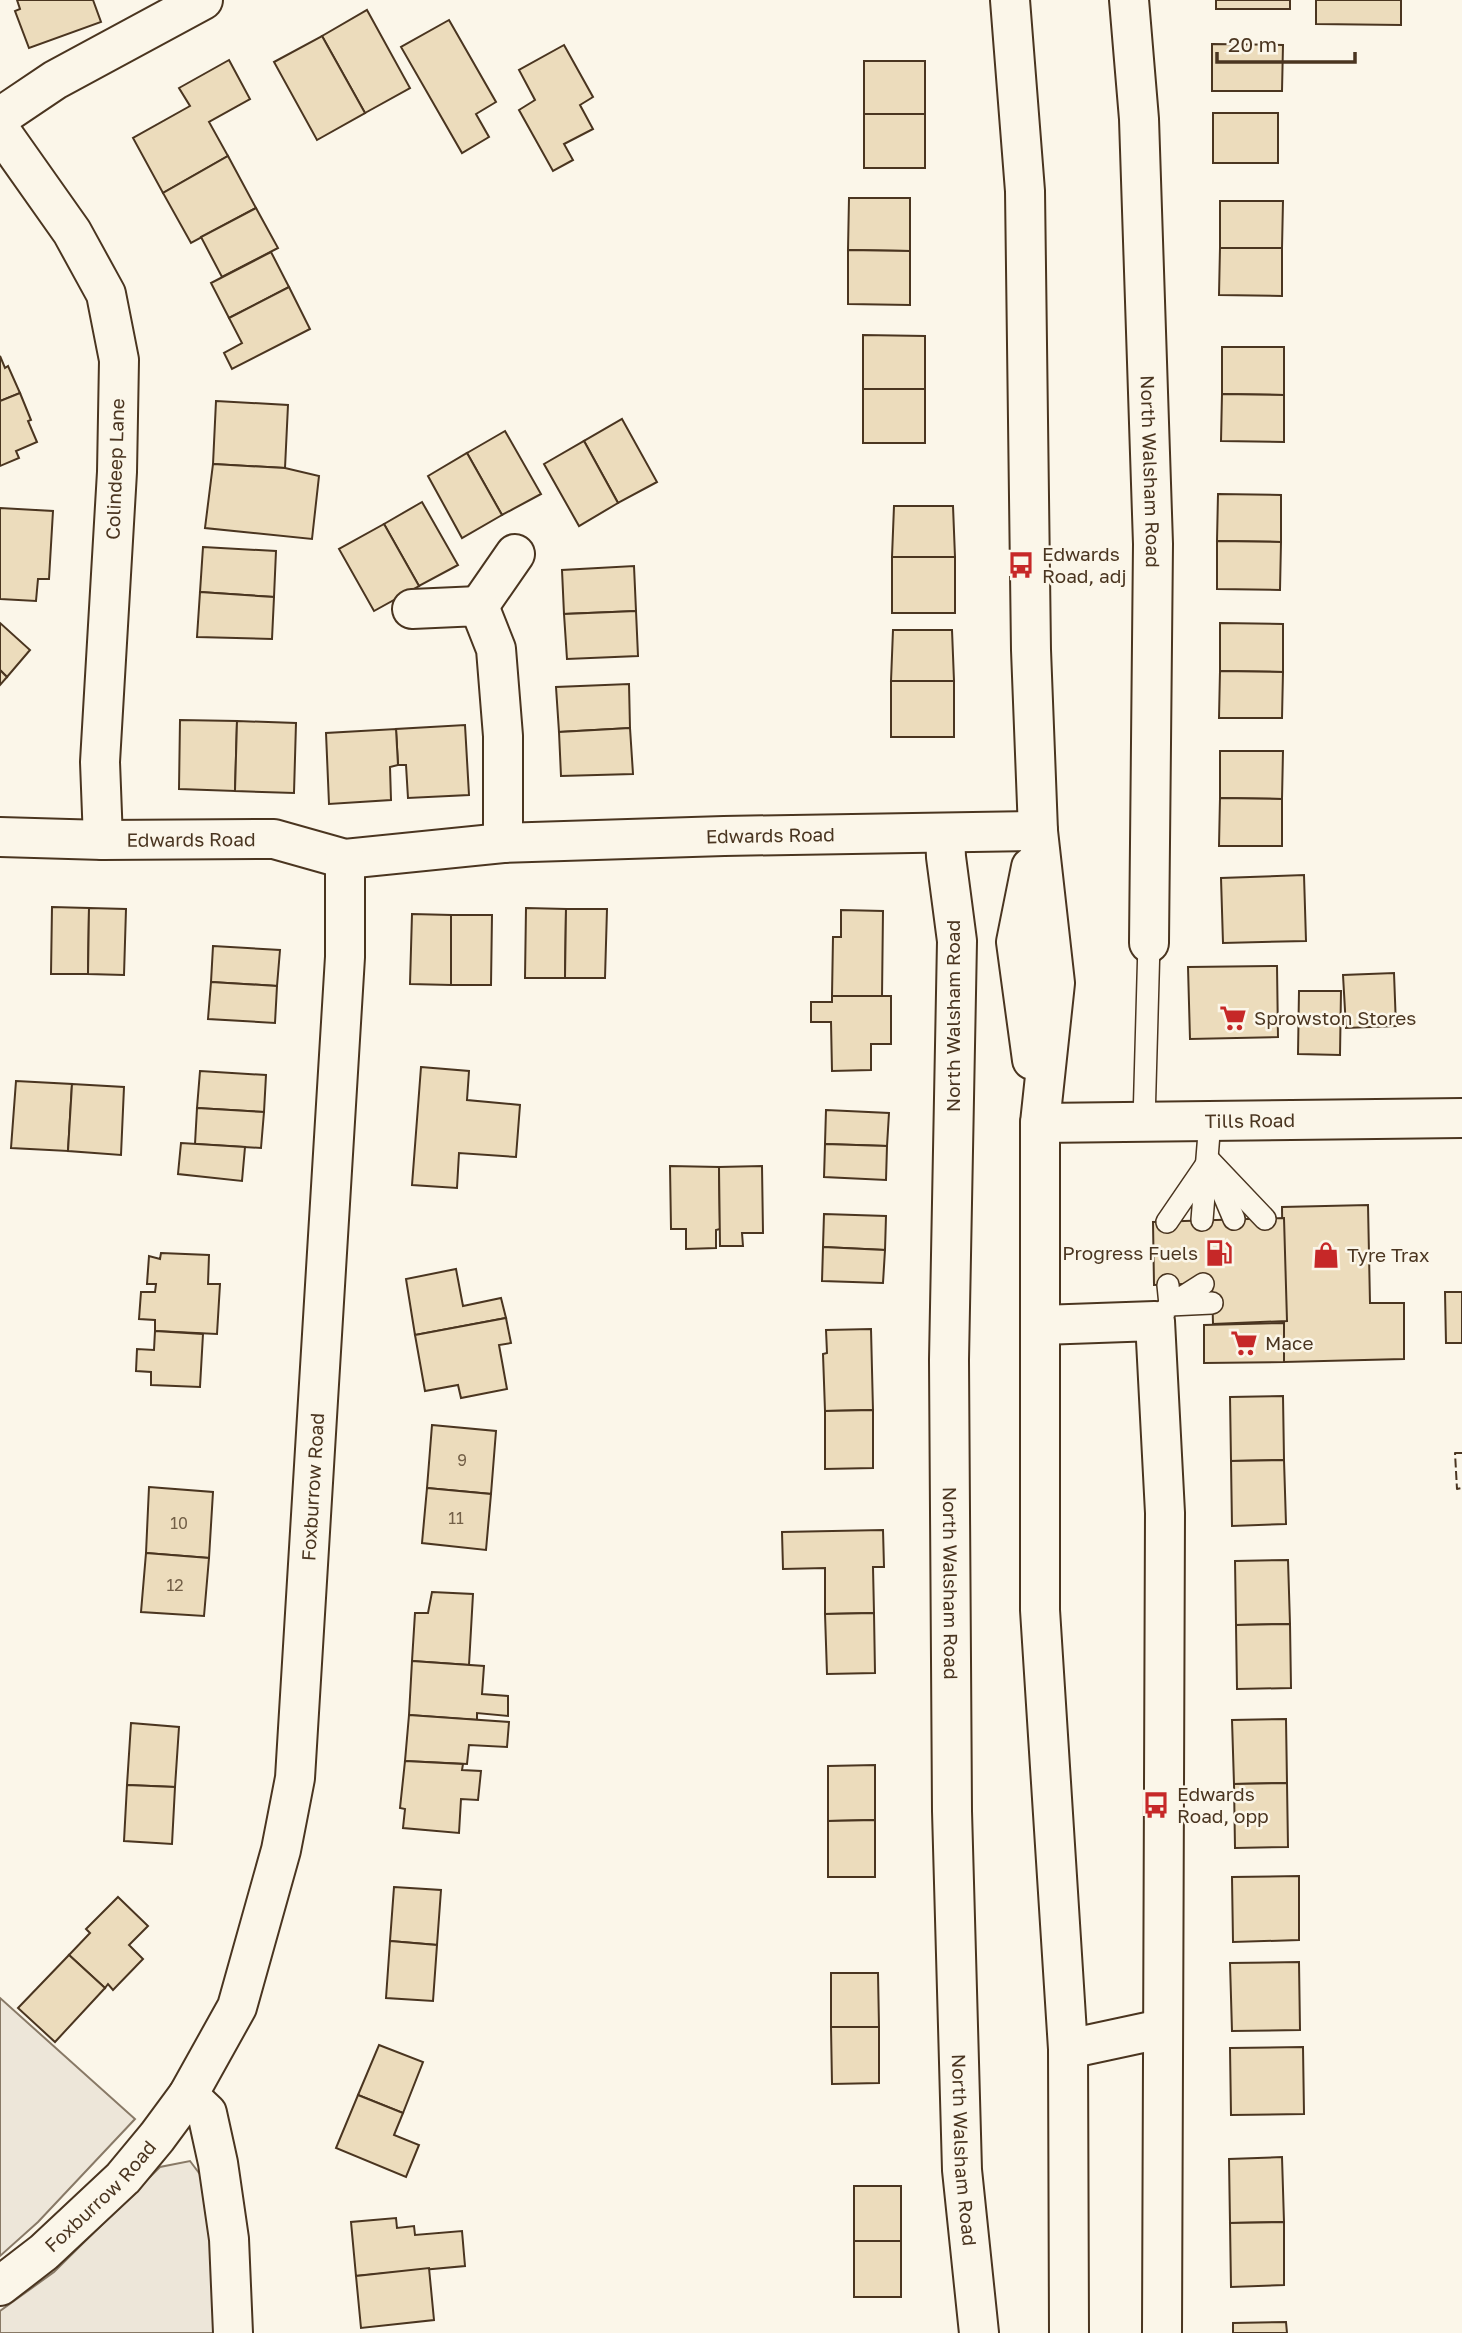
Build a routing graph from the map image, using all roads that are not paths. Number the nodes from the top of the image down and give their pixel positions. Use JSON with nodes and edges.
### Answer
{"nodes":[{"id":1,"x":203,"y":0,"type":"edge"},
{"id":2,"x":1010,"y":0,"type":"edge"},
{"id":3,"x":1129,"y":0,"type":"edge"},
{"id":4,"x":0,"y":117,"type":"edge"},
{"id":5,"x":0,"y":130,"type":"edge"},
{"id":6,"x":515,"y":554,"type":"dead end"},
{"id":7,"x":478,"y":606,"type":"junction"},
{"id":8,"x":412,"y":609,"type":"dead end"},
{"id":9,"x":1038,"y":831,"type":"junction"},
{"id":10,"x":945,"y":833,"type":"junction"},
{"id":11,"x":0,"y":837,"type":"edge"},
{"id":12,"x":103,"y":840,"type":"junction"},
{"id":13,"x":503,"y":843,"type":"junction"},
{"id":14,"x":345,"y":859,"type":"junction"},
{"id":15,"x":1149,"y":943,"type":"joint"},
{"id":16,"x":1462,"y":1118,"type":"edge"},
{"id":17,"x":1210,"y":1121,"type":"junction"},
{"id":18,"x":1144,"y":1122,"type":"junction"},
{"id":19,"x":1040,"y":1123,"type":"junction"},
{"id":20,"x":1209,"y":1160,"type":"junction"},
{"id":21,"x":1234,"y":1219,"type":"dead end"},
{"id":22,"x":1265,"y":1219,"type":"dead end"},
{"id":23,"x":1202,"y":1220,"type":"dead end"},
{"id":24,"x":1167,"y":1222,"type":"dead end"},
{"id":25,"x":1202,"y":1284,"type":"dead end"},
{"id":26,"x":1212,"y":1303,"type":"dead end"},
{"id":27,"x":1165,"y":1304,"type":"junction"},
{"id":28,"x":1041,"y":1325,"type":"junction"},
{"id":29,"x":1161,"y":2029,"type":"junction"},
{"id":30,"x":1068,"y":2049,"type":"junction"},
{"id":31,"x":188,"y":2095,"type":"junction"},
{"id":32,"x":0,"y":2286,"type":"edge"},
{"id":33,"x":1067,"y":2328,"type":"edge"},
{"id":34,"x":233,"y":2333,"type":"edge"},
{"id":35,"x":979,"y":2333,"type":"edge"},
{"id":36,"x":1162,"y":2333,"type":"edge"}],
"edges":[{"from":1,"to":4,"type":"street"},
{"from":2,"to":9,"type":"street"},
{"from":3,"to":15,"type":"street","name":"North Walsham Road"},
{"from":5,"to":12,"type":"street","name":"Colindeep Lane"},
{"from":6,"to":7,"type":"street"},
{"from":7,"to":8,"type":"street"},
{"from":7,"to":13,"type":"street"},
{"from":9,"to":10,"type":"street","name":"Edwards Road"},
{"from":9,"to":19,"type":"street"},
{"from":10,"to":13,"type":"street","name":"Edwards Road"},
{"from":10,"to":35,"type":"street","name":"North Walsham Road"},
{"from":11,"to":12,"type":"street","name":"Edwards Road"},
{"from":12,"to":14,"type":"street","name":"Edwards Road"},
{"from":13,"to":14,"type":"street","name":"Edwards Road"},
{"from":14,"to":31,"type":"street","name":"Foxburrow Road"},
{"from":15,"to":18,"type":"lane"},
{"from":16,"to":17,"type":"street","name":"Tills Road"},
{"from":17,"to":18,"type":"street","name":"Tills Road"},
{"from":17,"to":20,"type":"lane"},
{"from":18,"to":19,"type":"street","name":"Tills Road"},
{"from":19,"to":28,"type":"street"},
{"from":20,"to":21,"type":"lane"},
{"from":20,"to":22,"type":"lane"},
{"from":20,"to":23,"type":"lane"},
{"from":20,"to":24,"type":"lane"},
{"from":25,"to":27,"type":"lane"},
{"from":26,"to":27,"type":"lane"},
{"from":27,"to":28,"type":"street"},
{"from":27,"to":29,"type":"street"},
{"from":28,"to":30,"type":"street"},
{"from":29,"to":30,"type":"street"},
{"from":29,"to":36,"type":"street"},
{"from":30,"to":33,"type":"street"},
{"from":31,"to":32,"type":"street","name":"Foxburrow Road"},
{"from":31,"to":34,"type":"street"}]}
